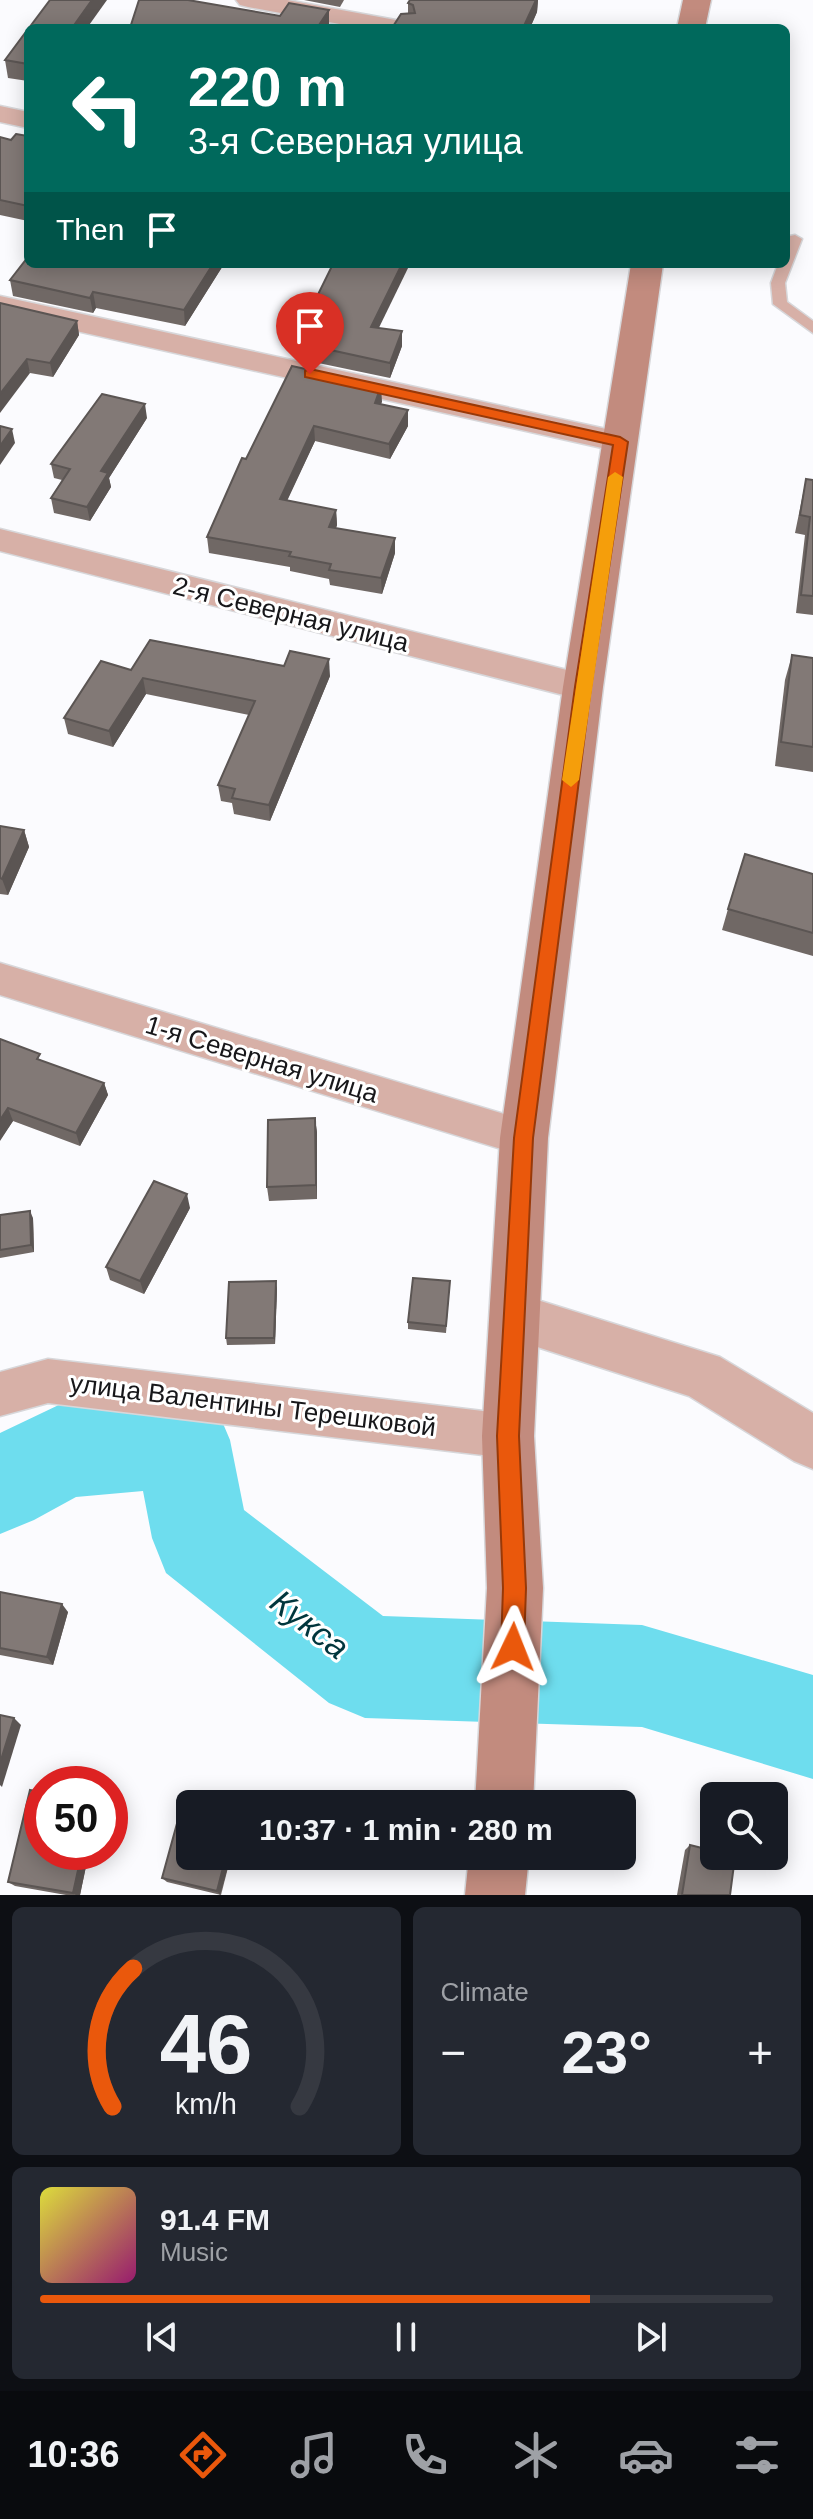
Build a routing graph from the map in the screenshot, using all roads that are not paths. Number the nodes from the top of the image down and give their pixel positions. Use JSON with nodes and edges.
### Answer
{"nodes":[{"id":1,"x":248,"y":0,"type":"edge"},
{"id":2,"x":697,"y":0,"type":"edge"},
{"id":3,"x":379,"y":24,"type":"edge"},
{"id":4,"x":692,"y":24,"type":"edge"},
{"id":5,"x":0,"y":114,"type":"edge"},
{"id":6,"x":24,"y":119,"type":"edge"},
{"id":7,"x":795,"y":239,"type":"dead end"},
{"id":8,"x":790,"y":252,"type":"edge"},
{"id":9,"x":646,"y":268,"type":"edge"},
{"id":10,"x":784,"y":268,"type":"edge"},
{"id":11,"x":0,"y":305,"type":"edge"},
{"id":12,"x":813,"y":328,"type":"edge"},
{"id":13,"x":620,"y":442,"type":"junction"},
{"id":14,"x":0,"y":540,"type":"edge"},
{"id":15,"x":583,"y":687,"type":"junction"},
{"id":16,"x":0,"y":979,"type":"edge"},
{"id":17,"x":524,"y":1138,"type":"junction"},
{"id":18,"x":515,"y":1317,"type":"junction"},
{"id":19,"x":0,"y":1394,"type":"edge"},
{"id":20,"x":508,"y":1436,"type":"junction"},
{"id":21,"x":813,"y":1443,"type":"edge"},
{"id":22,"x":506,"y":1785,"type":"edge"},
{"id":23,"x":498,"y":1870,"type":"edge"},
{"id":24,"x":495,"y":1895,"type":"edge"}],
"edges":[{"from":1,"to":3,"type":"street"},
{"from":2,"to":4,"type":"main road"},
{"from":5,"to":6,"type":"street"},
{"from":7,"to":8,"type":"lane"},
{"from":9,"to":13,"type":"main road"},
{"from":10,"to":12,"type":"lane"},
{"from":11,"to":13,"type":"street"},
{"from":13,"to":15,"type":"main road"},
{"from":14,"to":15,"type":"street","name":"2-я Северная улица"},
{"from":15,"to":17,"type":"main road"},
{"from":16,"to":17,"type":"street","name":"1-я Северная улица"},
{"from":17,"to":18,"type":"main road"},
{"from":18,"to":20,"type":"main road"},
{"from":18,"to":21,"type":"street"},
{"from":19,"to":20,"type":"street","name":"улица Валентины Терешковой"},
{"from":20,"to":22,"type":"main road"},
{"from":23,"to":24,"type":"main road"}]}
